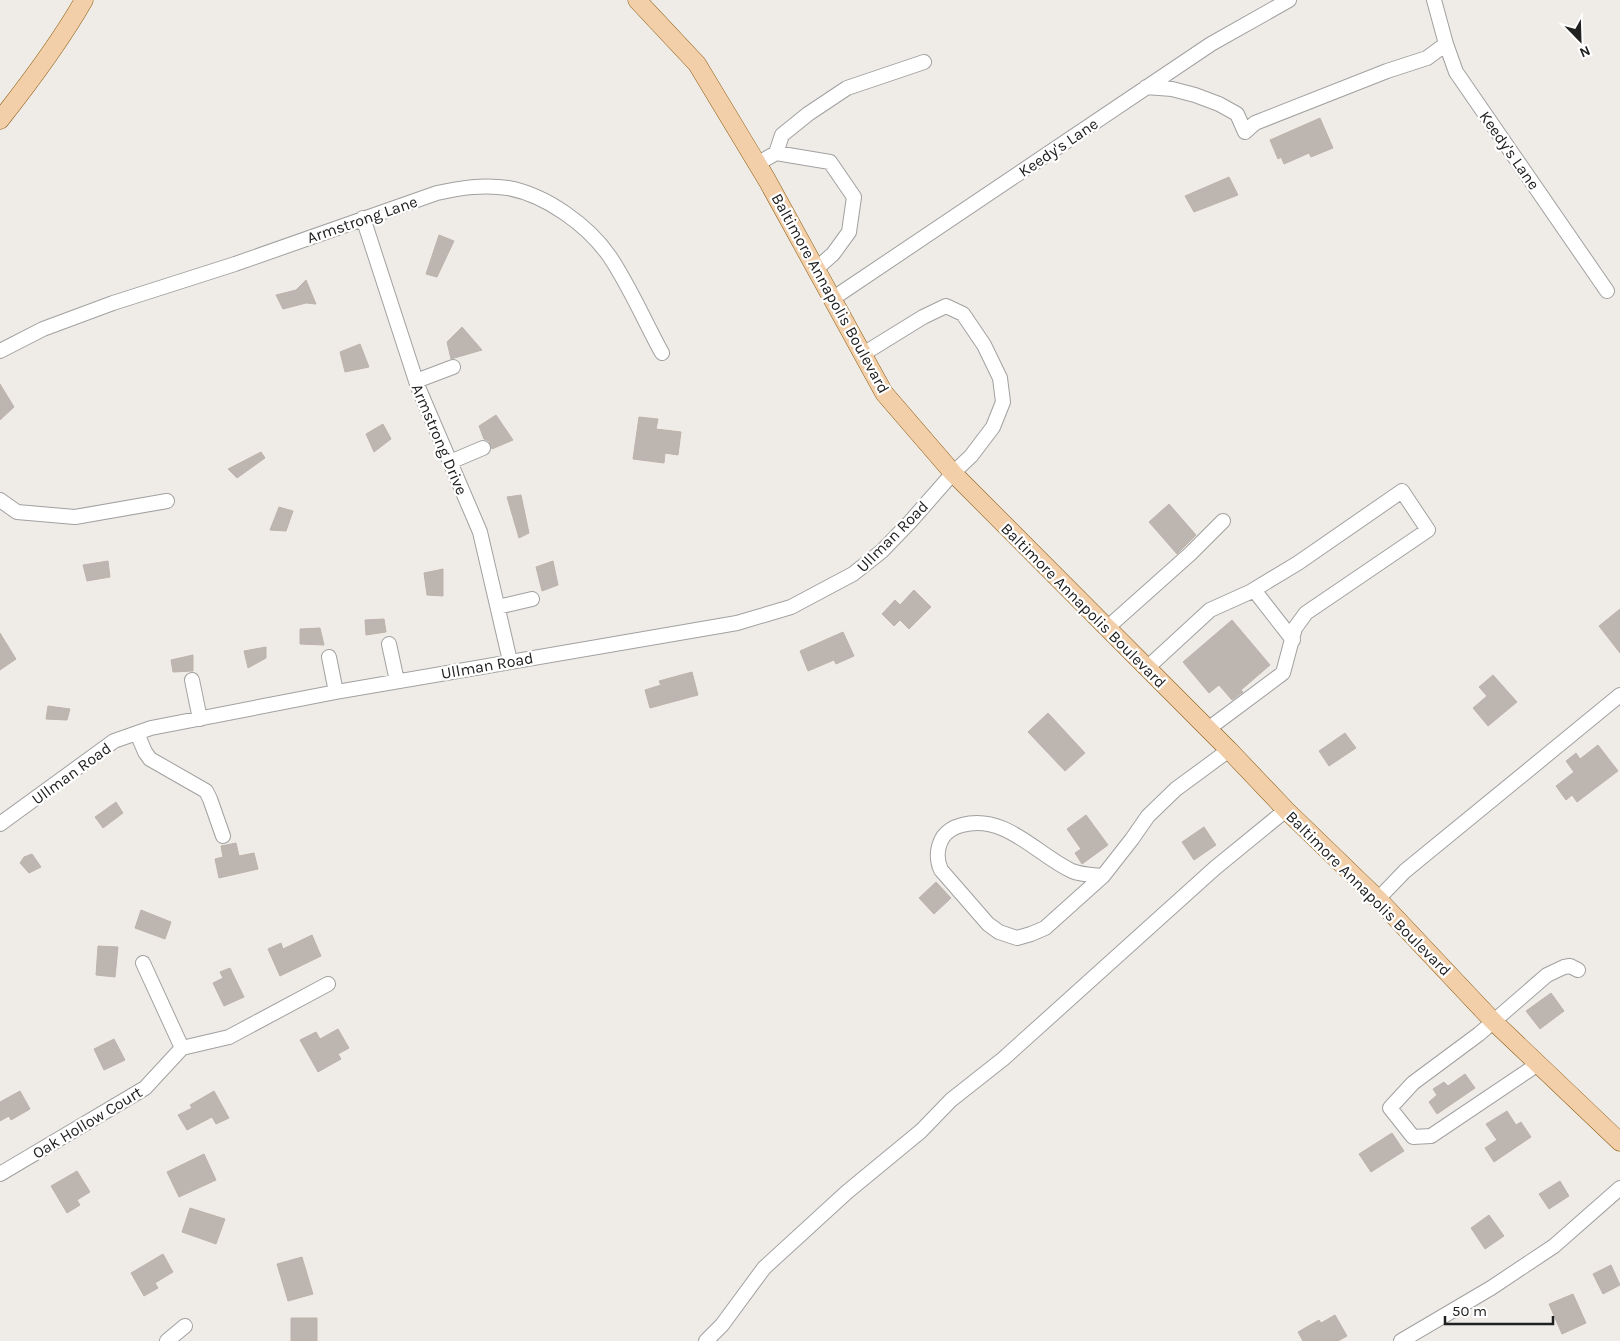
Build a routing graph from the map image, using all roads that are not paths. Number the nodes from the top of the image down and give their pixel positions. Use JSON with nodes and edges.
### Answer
{"nodes":[{"id":1,"x":84,"y":0,"type":"edge"},
{"id":2,"x":637,"y":0,"type":"edge"},
{"id":3,"x":1289,"y":0,"type":"edge"},
{"id":4,"x":1434,"y":0,"type":"edge"},
{"id":5,"x":1446,"y":44,"type":"junction"},
{"id":6,"x":924,"y":62,"type":"dead end"},
{"id":7,"x":1146,"y":88,"type":"junction"},
{"id":8,"x":0,"y":120,"type":"edge"},
{"id":9,"x":776,"y":153,"type":"junction"},
{"id":10,"x":757,"y":164,"type":"junction"},
{"id":11,"x":363,"y":218,"type":"junction"},
{"id":12,"x":816,"y":269,"type":"junction"},
{"id":13,"x":1607,"y":290,"type":"dead end"},
{"id":14,"x":832,"y":299,"type":"junction"},
{"id":15,"x":0,"y":351,"type":"edge"},
{"id":16,"x":662,"y":353,"type":"dead end"},
{"id":17,"x":863,"y":354,"type":"junction"},
{"id":18,"x":453,"y":367,"type":"dead end"},
{"id":19,"x":416,"y":381,"type":"junction"},
{"id":20,"x":483,"y":448,"type":"dead end"},
{"id":21,"x":450,"y":462,"type":"junction"},
{"id":22,"x":953,"y":473,"type":"junction"},
{"id":23,"x":0,"y":500,"type":"edge"},
{"id":24,"x":167,"y":501,"type":"dead end"},
{"id":25,"x":1223,"y":521,"type":"dead end"},
{"id":26,"x":1254,"y":590,"type":"junction"},
{"id":27,"x":532,"y":599,"type":"dead end"},
{"id":28,"x":498,"y":607,"type":"junction"},
{"id":29,"x":1107,"y":628,"type":"junction"},
{"id":30,"x":1293,"y":640,"type":"junction"},
{"id":31,"x":389,"y":644,"type":"dead end"},
{"id":32,"x":329,"y":657,"type":"dead end"},
{"id":33,"x":510,"y":661,"type":"junction"},
{"id":34,"x":1147,"y":668,"type":"junction"},
{"id":35,"x":192,"y":680,"type":"dead end"},
{"id":36,"x":397,"y":681,"type":"junction"},
{"id":37,"x":336,"y":692,"type":"junction"},
{"id":38,"x":1620,"y":695,"type":"edge"},
{"id":39,"x":200,"y":719,"type":"junction"},
{"id":40,"x":1208,"y":729,"type":"junction"},
{"id":41,"x":137,"y":733,"type":"junction"},
{"id":42,"x":1229,"y":750,"type":"junction"},
{"id":43,"x":1286,"y":810,"type":"junction"},
{"id":44,"x":0,"y":824,"type":"edge"},
{"id":45,"x":223,"y":836,"type":"dead end"},
{"id":46,"x":1103,"y":876,"type":"junction"},
{"id":47,"x":1378,"y":898,"type":"junction"},
{"id":48,"x":143,"y":962,"type":"dead end"},
{"id":49,"x":1578,"y":970,"type":"dead end"},
{"id":50,"x":328,"y":984,"type":"dead end"},
{"id":51,"x":1493,"y":1021,"type":"junction"},
{"id":52,"x":182,"y":1048,"type":"junction"},
{"id":53,"x":1538,"y":1064,"type":"junction"},
{"id":54,"x":1620,"y":1142,"type":"edge"},
{"id":55,"x":0,"y":1174,"type":"edge"},
{"id":56,"x":1620,"y":1188,"type":"edge"},
{"id":57,"x":185,"y":1326,"type":"dead end"},
{"id":58,"x":167,"y":1341,"type":"edge"},
{"id":59,"x":706,"y":1341,"type":"edge"},
{"id":60,"x":1401,"y":1341,"type":"edge"}],
"edges":[{"from":1,"to":8,"type":"main road"},
{"from":2,"to":10,"type":"main road","name":"Baltimore Annapolis Boulevard"},
{"from":3,"to":7,"type":"street","name":"Keedy's Lane"},
{"from":4,"to":5,"type":"street","name":"Keedy's Lane"},
{"from":5,"to":7,"type":"street"},
{"from":5,"to":13,"type":"street","name":"Keedy's Lane"},
{"from":6,"to":9,"type":"street"},
{"from":7,"to":14,"type":"street","name":"Keedy's Lane"},
{"from":9,"to":10,"type":"street"},
{"from":9,"to":12,"type":"street"},
{"from":10,"to":12,"type":"main road","name":"Baltimore Annapolis Boulevard"},
{"from":11,"to":15,"type":"street","name":"Armstrong Lane"},
{"from":11,"to":16,"type":"street","name":"Armstrong Lane"},
{"from":11,"to":19,"type":"street","name":"Armstrong Drive"},
{"from":12,"to":14,"type":"main road","name":"Baltimore Annapolis Boulevard"},
{"from":14,"to":17,"type":"main road","name":"Baltimore Annapolis Boulevard"},
{"from":17,"to":22,"type":"main road","name":"Baltimore Annapolis Boulevard"},
{"from":17,"to":22,"type":"street","name":"Ullman Road"},
{"from":18,"to":19,"type":"street"},
{"from":19,"to":21,"type":"street","name":"Armstrong Drive"},
{"from":20,"to":21,"type":"street"},
{"from":21,"to":28,"type":"street","name":"Armstrong Drive"},
{"from":22,"to":29,"type":"main road","name":"Baltimore Annapolis Boulevard"},
{"from":22,"to":33,"type":"street","name":"Ullman Road"},
{"from":23,"to":24,"type":"street"},
{"from":25,"to":29,"type":"street"},
{"from":26,"to":30,"type":"street"},
{"from":26,"to":30,"type":"street"},
{"from":26,"to":34,"type":"street"},
{"from":27,"to":28,"type":"street"},
{"from":28,"to":33,"type":"street","name":"Armstrong Drive"},
{"from":29,"to":34,"type":"main road","name":"Baltimore Annapolis Boulevard"},
{"from":30,"to":40,"type":"street"},
{"from":31,"to":36,"type":"street"},
{"from":32,"to":37,"type":"street"},
{"from":33,"to":36,"type":"street","name":"Ullman Road"},
{"from":34,"to":40,"type":"main road","name":"Baltimore Annapolis Boulevard"},
{"from":35,"to":39,"type":"street"},
{"from":36,"to":37,"type":"street","name":"Ullman Road"},
{"from":37,"to":39,"type":"street","name":"Ullman Road"},
{"from":38,"to":47,"type":"street"},
{"from":39,"to":41,"type":"street","name":"Ullman Road"},
{"from":40,"to":42,"type":"main road","name":"Baltimore Annapolis Boulevard"},
{"from":41,"to":44,"type":"street","name":"Ullman Road"},
{"from":41,"to":45,"type":"street"},
{"from":42,"to":43,"type":"main road","name":"Baltimore Annapolis Boulevard"},
{"from":42,"to":46,"type":"street"},
{"from":43,"to":47,"type":"main road","name":"Baltimore Annapolis Boulevard"},
{"from":43,"to":59,"type":"street"},
{"from":46,"to":46,"type":"street"},
{"from":47,"to":51,"type":"main road","name":"Baltimore Annapolis Boulevard"},
{"from":48,"to":52,"type":"street"},
{"from":49,"to":51,"type":"street"},
{"from":50,"to":52,"type":"street"},
{"from":51,"to":53,"type":"main road","name":"Baltimore Annapolis Boulevard"},
{"from":51,"to":53,"type":"street"},
{"from":52,"to":55,"type":"street","name":"Oak Hollow Court"},
{"from":53,"to":54,"type":"main road","name":"Baltimore Annapolis Boulevard"},
{"from":56,"to":60,"type":"street"},
{"from":57,"to":58,"type":"street"}]}
